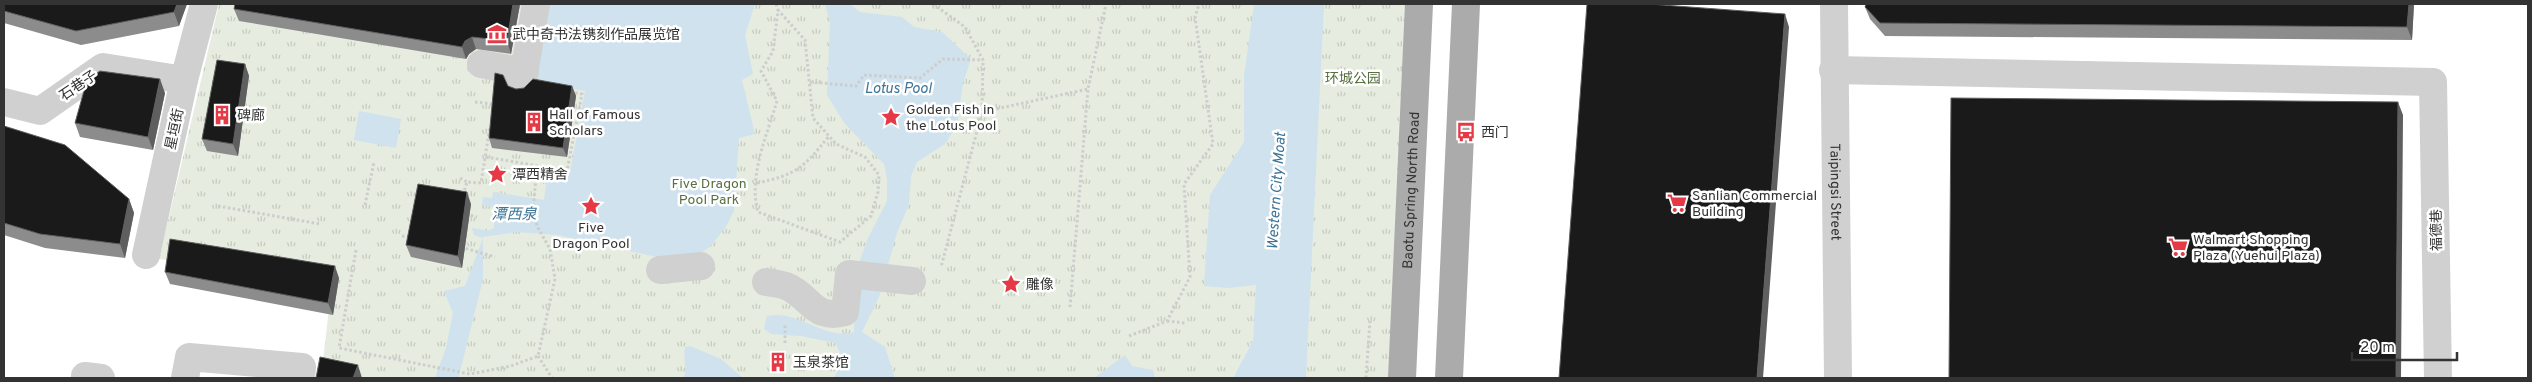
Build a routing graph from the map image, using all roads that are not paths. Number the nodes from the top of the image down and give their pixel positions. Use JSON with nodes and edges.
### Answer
{"nodes":[{"id":1,"x":204,"y":4,"type":"edge"},
{"id":2,"x":536,"y":4,"type":"edge"},
{"id":3,"x":1420,"y":4,"type":"edge"},
{"id":4,"x":1466,"y":4,"type":"edge"},
{"id":5,"x":1834,"y":4,"type":"edge"},
{"id":6,"x":481,"y":64,"type":"dead end"},
{"id":7,"x":1833,"y":70,"type":"junction"},
{"id":8,"x":184,"y":80,"type":"junction"},
{"id":9,"x":4,"y":102,"type":"edge"},
{"id":10,"x":146,"y":255,"type":"dead end"},
{"id":11,"x":701,"y":266,"type":"dead end"},
{"id":12,"x":660,"y":270,"type":"dead end"},
{"id":13,"x":901,"y":280,"type":"dead end"},
{"id":14,"x":766,"y":282,"type":"dead end"},
{"id":15,"x":85,"y":378,"type":"edge"},
{"id":16,"x":101,"y":378,"type":"edge"},
{"id":17,"x":185,"y":378,"type":"edge"},
{"id":18,"x":301,"y":378,"type":"edge"},
{"id":19,"x":1402,"y":378,"type":"edge"},
{"id":20,"x":1449,"y":378,"type":"edge"},
{"id":21,"x":1838,"y":378,"type":"edge"},
{"id":22,"x":2438,"y":378,"type":"edge"}],
"edges":[{"from":1,"to":8,"type":"street","name":"星垣街"},
{"from":2,"to":6,"type":"street"},
{"from":3,"to":19,"type":"main road","name":"Baotu Spring North Road"},
{"from":4,"to":20,"type":"main road"},
{"from":5,"to":7,"type":"street","name":"Taipingsi Street"},
{"from":7,"to":21,"type":"street","name":"Taipingsi Street"},
{"from":7,"to":22,"type":"street","name":"福德巷"},
{"from":8,"to":9,"type":"street","name":"石巷子"},
{"from":8,"to":10,"type":"street","name":"星垣街"},
{"from":11,"to":12,"type":"street"},
{"from":13,"to":14,"type":"street"},
{"from":15,"to":16,"type":"street"},
{"from":17,"to":18,"type":"street"}]}
